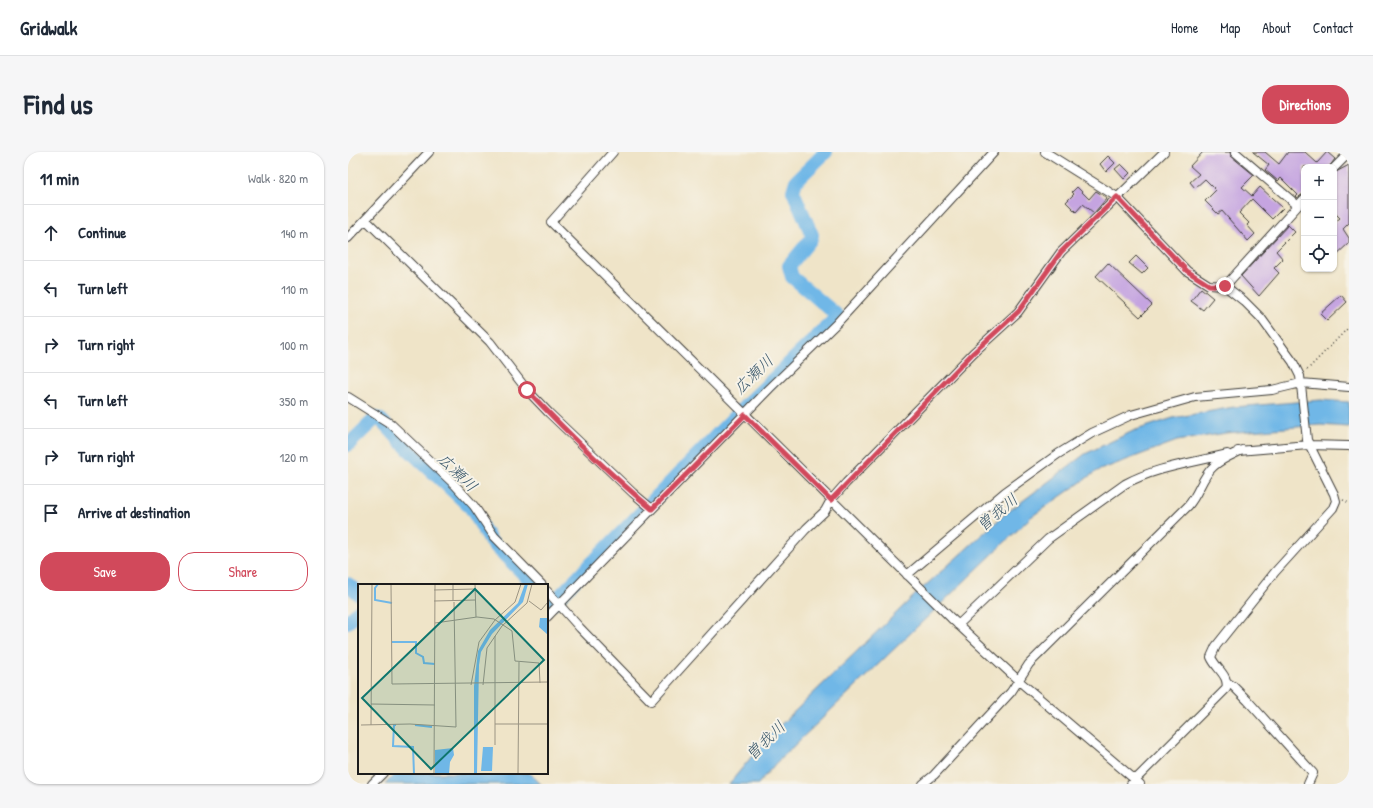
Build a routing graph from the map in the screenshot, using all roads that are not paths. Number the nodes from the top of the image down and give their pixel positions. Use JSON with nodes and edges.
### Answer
{"nodes":[{"id":1,"x":429,"y":152,"type":"edge"},
{"id":2,"x":613,"y":152,"type":"edge"},
{"id":3,"x":994,"y":152,"type":"edge"},
{"id":4,"x":1045,"y":152,"type":"edge"},
{"id":5,"x":1164,"y":152,"type":"edge"},
{"id":6,"x":1235,"y":152,"type":"edge"},
{"id":7,"x":1345,"y":154,"type":"edge"},
{"id":8,"x":1337,"y":164,"type":"edge"},
{"id":9,"x":1117,"y":197,"type":"junction"},
{"id":10,"x":1302,"y":200,"type":"edge"},
{"id":11,"x":1297,"y":205,"type":"junction"},
{"id":12,"x":366,"y":220,"type":"junction"},
{"id":13,"x":348,"y":238,"type":"edge"},
{"id":14,"x":1225,"y":286,"type":"junction"},
{"id":15,"x":1301,"y":379,"type":"junction"},
{"id":16,"x":1349,"y":387,"type":"edge"},
{"id":17,"x":348,"y":397,"type":"edge"},
{"id":18,"x":745,"y":415,"type":"junction"},
{"id":19,"x":1307,"y":443,"type":"junction"},
{"id":20,"x":1349,"y":446,"type":"edge"},
{"id":21,"x":1242,"y":450,"type":"junction"},
{"id":22,"x":831,"y":500,"type":"junction"},
{"id":23,"x":652,"y":509,"type":"junction"},
{"id":24,"x":907,"y":575,"type":"junction"},
{"id":25,"x":541,"y":584,"type":"edge"},
{"id":26,"x":548,"y":592,"type":"edge"},
{"id":27,"x":560,"y":604,"type":"junction"},
{"id":28,"x":548,"y":616,"type":"edge"},
{"id":29,"x":958,"y":625,"type":"junction"},
{"id":30,"x":1019,"y":681,"type":"junction"},
{"id":31,"x":1228,"y":683,"type":"junction"},
{"id":32,"x":382,"y":774,"type":"edge"},
{"id":33,"x":1135,"y":782,"type":"edge"},
{"id":34,"x":372,"y":784,"type":"edge"},
{"id":35,"x":923,"y":784,"type":"edge"},
{"id":36,"x":1308,"y":784,"type":"edge"}],
"edges":[{"from":1,"to":12,"type":"street"},
{"from":2,"to":18,"type":"street"},
{"from":3,"to":18,"type":"street"},
{"from":4,"to":9,"type":"street"},
{"from":5,"to":9,"type":"street"},
{"from":6,"to":11,"type":"street"},
{"from":7,"to":8,"type":"street"},
{"from":9,"to":14,"type":"street"},
{"from":9,"to":22,"type":"street"},
{"from":10,"to":11,"type":"street"},
{"from":11,"to":14,"type":"street"},
{"from":12,"to":13,"type":"street"},
{"from":12,"to":23,"type":"street"},
{"from":14,"to":15,"type":"street"},
{"from":15,"to":16,"type":"street"},
{"from":15,"to":19,"type":"street"},
{"from":15,"to":24,"type":"street"},
{"from":17,"to":25,"type":"street"},
{"from":18,"to":22,"type":"street"},
{"from":18,"to":23,"type":"street"},
{"from":19,"to":20,"type":"street"},
{"from":19,"to":21,"type":"street"},
{"from":19,"to":31,"type":"street"},
{"from":21,"to":29,"type":"street"},
{"from":21,"to":30,"type":"street"},
{"from":22,"to":24,"type":"street"},
{"from":22,"to":27,"type":"street"},
{"from":23,"to":27,"type":"street"},
{"from":24,"to":29,"type":"street"},
{"from":26,"to":27,"type":"street"},
{"from":27,"to":28,"type":"street"},
{"from":29,"to":30,"type":"street"},
{"from":30,"to":33,"type":"street"},
{"from":30,"to":35,"type":"street"},
{"from":31,"to":33,"type":"street"},
{"from":31,"to":36,"type":"street"},
{"from":32,"to":34,"type":"street"}]}
